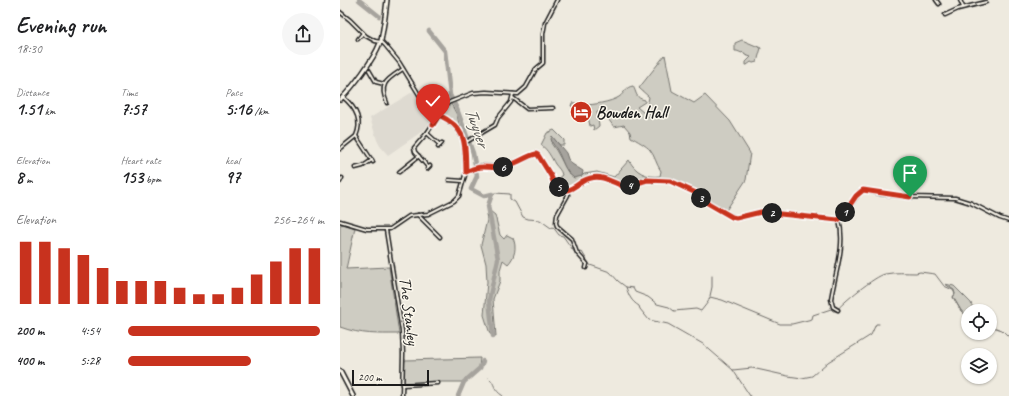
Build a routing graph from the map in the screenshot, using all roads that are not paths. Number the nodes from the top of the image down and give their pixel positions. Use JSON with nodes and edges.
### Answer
{"nodes":[{"id":1,"x":387,"y":0,"type":"edge"},
{"id":2,"x":558,"y":0,"type":"edge"},
{"id":3,"x":936,"y":0,"type":"edge"},
{"id":4,"x":960,"y":0,"type":"edge"},
{"id":5,"x":986,"y":2,"type":"dead end"},
{"id":6,"x":939,"y":4,"type":"dead end"},
{"id":7,"x":963,"y":7,"type":"junction"},
{"id":8,"x":341,"y":13,"type":"edge"},
{"id":9,"x":945,"y":15,"type":"dead end"},
{"id":10,"x":340,"y":17,"type":"edge"},
{"id":11,"x":363,"y":33,"type":"junction"},
{"id":12,"x":358,"y":39,"type":"dead end"},
{"id":13,"x":380,"y":42,"type":"junction"},
{"id":14,"x":403,"y":69,"type":"junction"},
{"id":15,"x":366,"y":75,"type":"dead end"},
{"id":16,"x":384,"y":84,"type":"junction"},
{"id":17,"x":513,"y":94,"type":"junction"},
{"id":18,"x":341,"y":98,"type":"edge"},
{"id":19,"x":513,"y":98,"type":"junction"},
{"id":20,"x":385,"y":102,"type":"dead end"},
{"id":21,"x":553,"y":108,"type":"dead end"},
{"id":22,"x":436,"y":113,"type":"junction"},
{"id":23,"x":439,"y":115,"type":"junction"},
{"id":24,"x":427,"y":133,"type":"junction"},
{"id":25,"x":356,"y":136,"type":"junction"},
{"id":26,"x":464,"y":141,"type":"junction"},
{"id":27,"x":440,"y":145,"type":"dead end"},
{"id":28,"x":340,"y":149,"type":"edge"},
{"id":29,"x":419,"y":156,"type":"junction"},
{"id":30,"x":355,"y":168,"type":"dead end"},
{"id":31,"x":428,"y":168,"type":"dead end"},
{"id":32,"x":399,"y":172,"type":"dead end"},
{"id":33,"x":466,"y":172,"type":"junction"},
{"id":34,"x":449,"y":180,"type":"dead end"},
{"id":35,"x":463,"y":181,"type":"junction"},
{"id":36,"x":567,"y":190,"type":"junction"},
{"id":37,"x":418,"y":215,"type":"junction"},
{"id":38,"x":839,"y":220,"type":"junction"},
{"id":39,"x":340,"y":221,"type":"edge"},
{"id":40,"x":1009,"y":221,"type":"edge"},
{"id":41,"x":386,"y":230,"type":"junction"},
{"id":42,"x":440,"y":237,"type":"dead end"},
{"id":43,"x":586,"y":268,"type":"dead end"},
{"id":44,"x":838,"y":310,"type":"dead end"},
{"id":45,"x":340,"y":371,"type":"edge"},
{"id":46,"x":438,"y":383,"type":"dead end"},
{"id":47,"x":402,"y":385,"type":"junction"},
{"id":48,"x":352,"y":396,"type":"edge"},
{"id":49,"x":402,"y":396,"type":"edge"}],
"edges":[{"from":1,"to":13,"type":"street"},
{"from":2,"to":17,"type":"street"},
{"from":3,"to":6,"type":"street"},
{"from":4,"to":7,"type":"street"},
{"from":5,"to":7,"type":"street"},
{"from":7,"to":9,"type":"street"},
{"from":8,"to":10,"type":"street"},
{"from":8,"to":11,"type":"street"},
{"from":11,"to":12,"type":"street"},
{"from":11,"to":13,"type":"street"},
{"from":13,"to":14,"type":"street"},
{"from":13,"to":18,"type":"street"},
{"from":14,"to":16,"type":"street"},
{"from":14,"to":22,"type":"street"},
{"from":15,"to":16,"type":"street"},
{"from":16,"to":20,"type":"street"},
{"from":17,"to":19,"type":"street"},
{"from":17,"to":22,"type":"street"},
{"from":18,"to":25,"type":"street"},
{"from":19,"to":21,"type":"street"},
{"from":19,"to":26,"type":"street"},
{"from":22,"to":23,"type":"street"},
{"from":23,"to":24,"type":"street"},
{"from":23,"to":26,"type":"street"},
{"from":24,"to":27,"type":"street"},
{"from":24,"to":29,"type":"street"},
{"from":25,"to":28,"type":"street"},
{"from":25,"to":30,"type":"street"},
{"from":26,"to":33,"type":"street"},
{"from":29,"to":31,"type":"street"},
{"from":29,"to":32,"type":"street"},
{"from":33,"to":35,"type":"street"},
{"from":33,"to":36,"type":"street"},
{"from":34,"to":35,"type":"street"},
{"from":35,"to":37,"type":"street"},
{"from":36,"to":38,"type":"street"},
{"from":36,"to":43,"type":"street"},
{"from":37,"to":41,"type":"street"},
{"from":37,"to":42,"type":"street"},
{"from":38,"to":40,"type":"street"},
{"from":38,"to":44,"type":"street"},
{"from":39,"to":41,"type":"street"},
{"from":41,"to":47,"type":"street","name":"The Stanley"},
{"from":45,"to":48,"type":"street"},
{"from":46,"to":47,"type":"street"},
{"from":47,"to":49,"type":"street","name":"The Stanley"}]}
